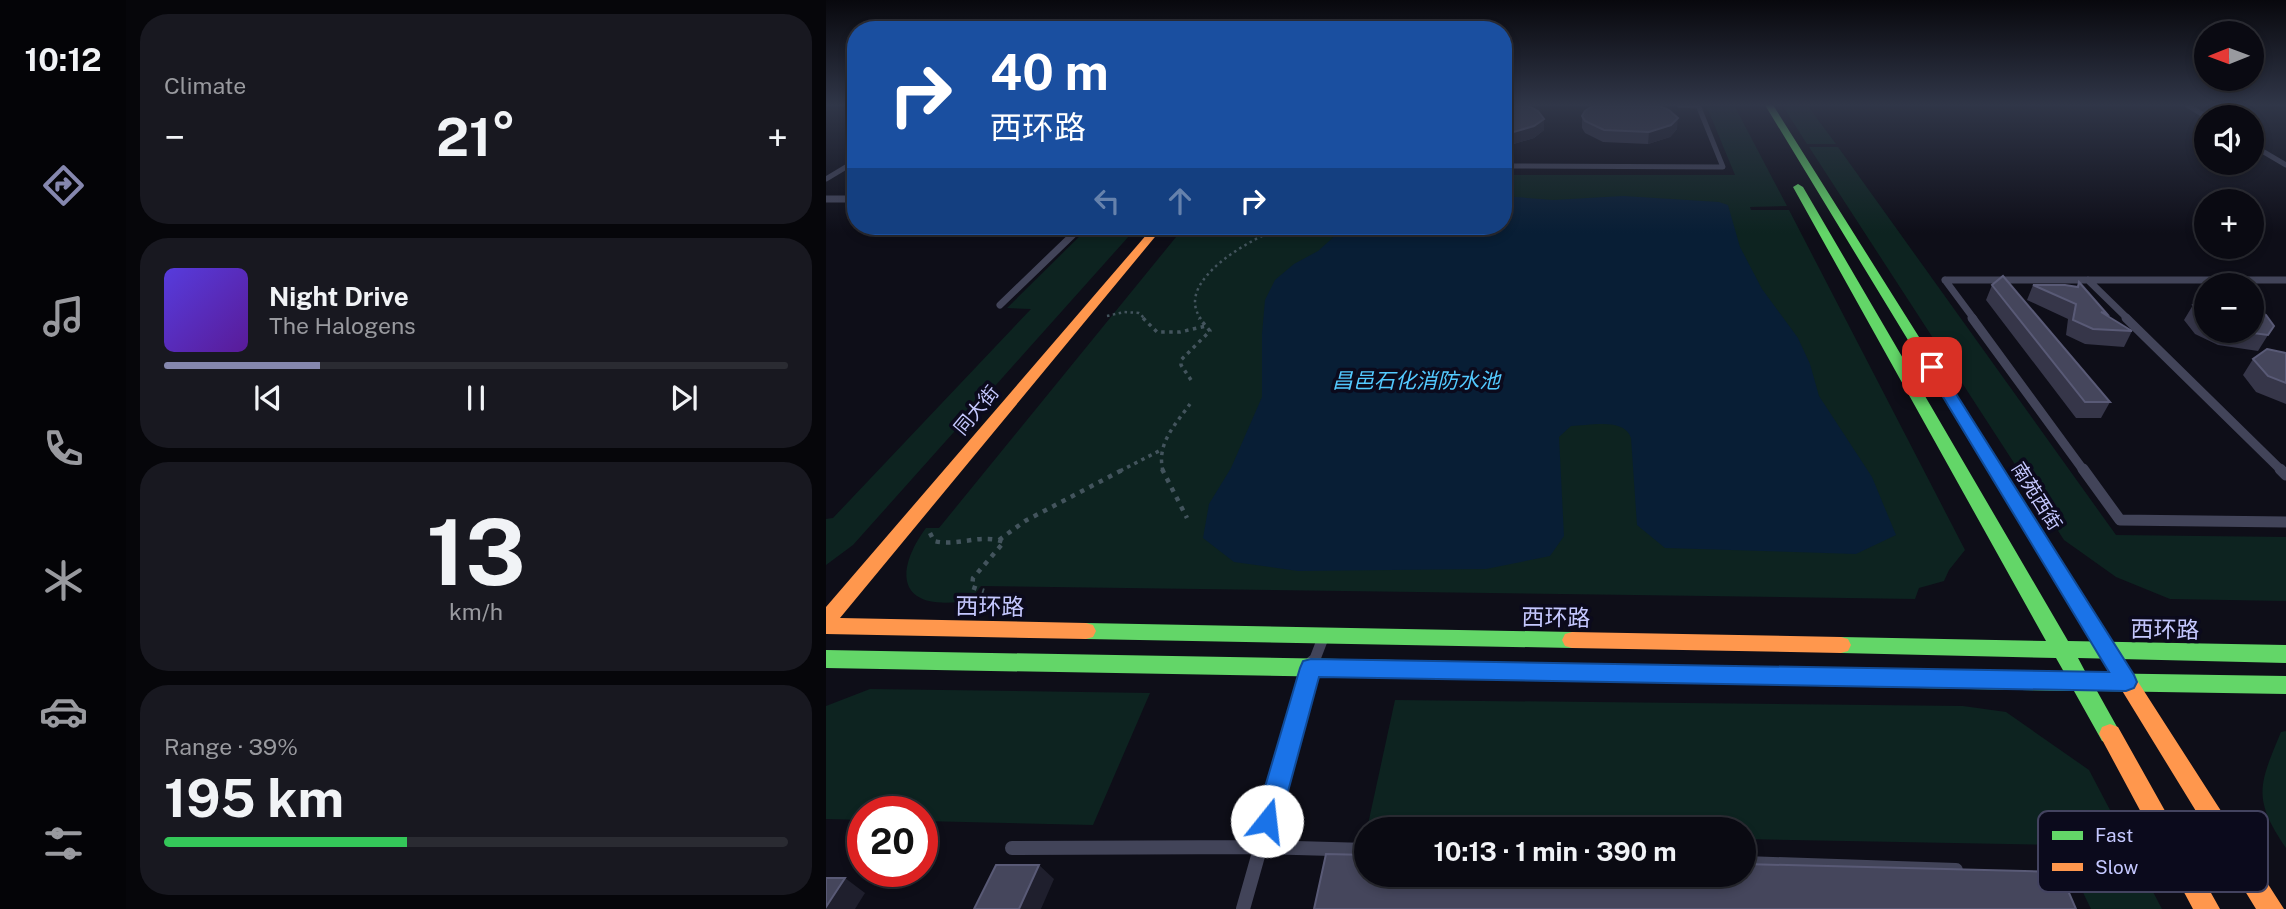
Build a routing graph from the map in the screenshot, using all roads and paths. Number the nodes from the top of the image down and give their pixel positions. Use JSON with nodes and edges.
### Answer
{"nodes":[{"id":1,"x":1715,"y":147,"type":"edge"},
{"id":2,"x":1795,"y":147,"type":"edge"},
{"id":3,"x":2264,"y":152,"type":"edge"},
{"id":4,"x":2286,"y":165,"type":"edge"},
{"id":5,"x":847,"y":166,"type":"edge"},
{"id":6,"x":1512,"y":166,"type":"edge"},
{"id":7,"x":1793,"y":178,"type":"dead end"},
{"id":8,"x":826,"y":179,"type":"edge"},
{"id":9,"x":847,"y":198,"type":"edge"},
{"id":10,"x":826,"y":199,"type":"edge"},
{"id":11,"x":1073,"y":235,"type":"edge"},
{"id":12,"x":1151,"y":235,"type":"edge"},
{"id":13,"x":1263,"y":235,"type":"edge"},
{"id":14,"x":2088,"y":280,"type":"junction"},
{"id":15,"x":2286,"y":280,"type":"edge"},
{"id":16,"x":1000,"y":305,"type":"dead end"},
{"id":17,"x":1104,"y":316,"type":"dead end"},
{"id":18,"x":1206,"y":326,"type":"junction"},
{"id":19,"x":1191,"y":380,"type":"dead end"},
{"id":20,"x":1191,"y":404,"type":"dead end"},
{"id":21,"x":1161,"y":450,"type":"junction"},
{"id":22,"x":2286,"y":475,"type":"edge"},
{"id":23,"x":1187,"y":518,"type":"dead end"},
{"id":24,"x":2286,"y":522,"type":"edge"},
{"id":25,"x":935,"y":525,"type":"dead end"},
{"id":26,"x":999,"y":540,"type":"junction"},
{"id":27,"x":984,"y":591,"type":"dead end"},
{"id":28,"x":826,"y":623,"type":"edge"},
{"id":29,"x":1324,"y":636,"type":"junction"},
{"id":30,"x":2063,"y":650,"type":"junction"},
{"id":31,"x":2109,"y":651,"type":"junction"},
{"id":32,"x":2286,"y":654,"type":"edge"},
{"id":33,"x":826,"y":659,"type":"edge"},
{"id":34,"x":1311,"y":668,"type":"junction"},
{"id":35,"x":2080,"y":680,"type":"junction"},
{"id":36,"x":2126,"y":682,"type":"junction"},
{"id":37,"x":2286,"y":685,"type":"edge"},
{"id":38,"x":2153,"y":811,"type":"edge"},
{"id":39,"x":2208,"y":811,"type":"edge"},
{"id":40,"x":1260,"y":847,"type":"junction"},
{"id":41,"x":1012,"y":848,"type":"dead end"},
{"id":42,"x":1354,"y":850,"type":"edge"},
{"id":43,"x":1756,"y":863,"type":"edge"},
{"id":44,"x":1973,"y":870,"type":"edge"},
{"id":45,"x":2198,"y":892,"type":"edge"},
{"id":46,"x":2260,"y":892,"type":"edge"},
{"id":47,"x":1243,"y":909,"type":"edge"},
{"id":48,"x":2207,"y":909,"type":"edge"},
{"id":49,"x":2271,"y":909,"type":"edge"}],
"edges":[{"from":1,"to":6,"type":"lane"},
{"from":2,"to":31,"type":"main road","name":"南苑西街"},
{"from":3,"to":4,"type":"lane"},
{"from":5,"to":8,"type":"lane"},
{"from":7,"to":30,"type":"main road"},
{"from":9,"to":10,"type":"lane"},
{"from":11,"to":16,"type":"lane"},
{"from":12,"to":28,"type":"main road","name":"同大街"},
{"from":13,"to":18,"type":"path"},
{"from":14,"to":15,"type":"lane"},
{"from":14,"to":22,"type":"lane"},
{"from":14,"to":24,"type":"lane"},
{"from":17,"to":18,"type":"path"},
{"from":18,"to":19,"type":"path"},
{"from":20,"to":21,"type":"path"},
{"from":21,"to":23,"type":"path"},
{"from":21,"to":26,"type":"path"},
{"from":25,"to":26,"type":"path"},
{"from":26,"to":27,"type":"path"},
{"from":28,"to":29,"type":"main road","name":"西环路"},
{"from":29,"to":30,"type":"main road","name":"西环路"},
{"from":29,"to":34,"type":"lane"},
{"from":30,"to":31,"type":"main road","name":"西环路"},
{"from":30,"to":35,"type":"main road"},
{"from":31,"to":32,"type":"main road","name":"西环路"},
{"from":31,"to":36,"type":"main road","name":"南苑西街"},
{"from":33,"to":34,"type":"main road"},
{"from":34,"to":35,"type":"main road"},
{"from":34,"to":40,"type":"lane"},
{"from":35,"to":36,"type":"main road"},
{"from":35,"to":38,"type":"main road"},
{"from":36,"to":37,"type":"main road"},
{"from":36,"to":39,"type":"main road","name":"南苑西街"},
{"from":40,"to":41,"type":"lane"},
{"from":40,"to":42,"type":"lane"},
{"from":40,"to":47,"type":"lane"},
{"from":43,"to":44,"type":"lane"},
{"from":45,"to":48,"type":"main road"},
{"from":46,"to":49,"type":"main road","name":"南苑西街"}]}
